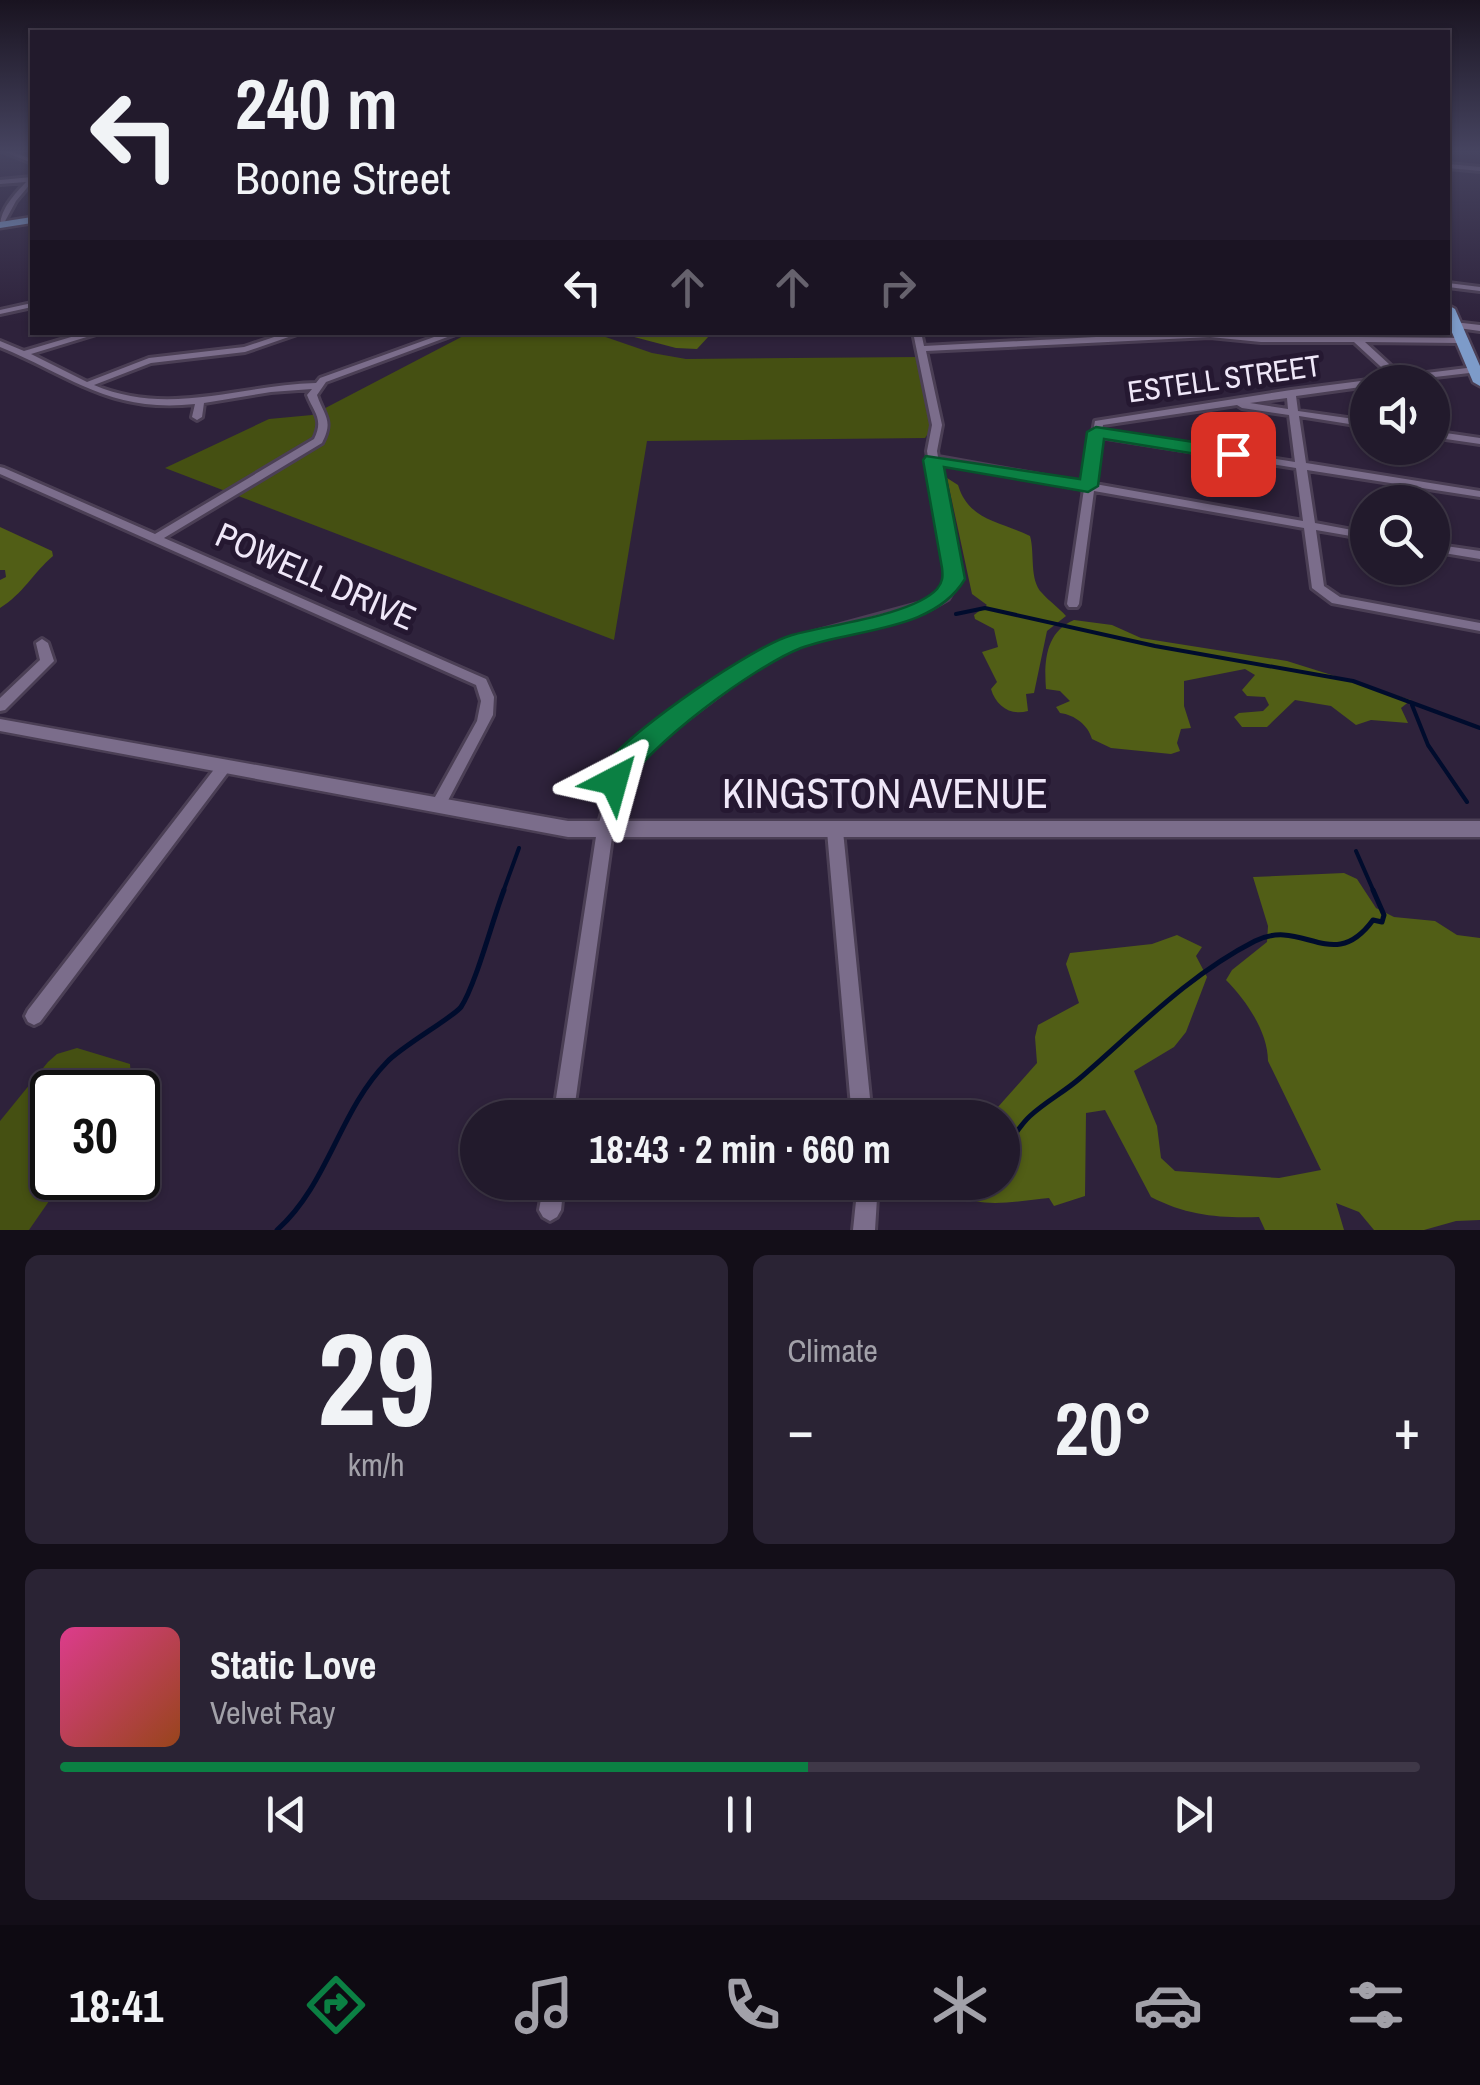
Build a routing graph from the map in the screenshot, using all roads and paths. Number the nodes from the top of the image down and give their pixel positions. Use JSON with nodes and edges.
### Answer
{"nodes":[{"id":1,"x":30,"y":220,"type":"edge"},
{"id":2,"x":1,"y":224,"type":"edge"},
{"id":3,"x":1450,"y":285,"type":"edge"},
{"id":4,"x":1480,"y":289,"type":"edge"},
{"id":5,"x":30,"y":306,"type":"edge"},
{"id":6,"x":0,"y":312,"type":"edge"},
{"id":7,"x":1450,"y":314,"type":"edge"},
{"id":8,"x":1480,"y":328,"type":"edge"},
{"id":9,"x":1450,"y":333,"type":"edge"},
{"id":10,"x":1457,"y":333,"type":"junction"},
{"id":11,"x":88,"y":335,"type":"edge"},
{"id":12,"x":289,"y":335,"type":"edge"},
{"id":13,"x":448,"y":335,"type":"edge"},
{"id":14,"x":917,"y":335,"type":"edge"},
{"id":15,"x":1191,"y":335,"type":"edge"},
{"id":16,"x":1220,"y":335,"type":"edge"},
{"id":17,"x":1388,"y":335,"type":"edge"},
{"id":18,"x":1353,"y":336,"type":"edge"},
{"id":19,"x":0,"y":344,"type":"edge"},
{"id":20,"x":920,"y":349,"type":"junction"},
{"id":21,"x":26,"y":353,"type":"junction"},
{"id":22,"x":1385,"y":365,"type":"edge"},
{"id":23,"x":1477,"y":376,"type":"edge"},
{"id":24,"x":1450,"y":377,"type":"edge"},
{"id":25,"x":87,"y":385,"type":"junction"},
{"id":26,"x":316,"y":386,"type":"junction"},
{"id":27,"x":1350,"y":386,"type":"edge"},
{"id":28,"x":1291,"y":394,"type":"junction"},
{"id":29,"x":200,"y":400,"type":"junction"},
{"id":30,"x":1228,"y":402,"type":"junction"},
{"id":31,"x":1296,"y":414,"type":"junction"},
{"id":32,"x":196,"y":417,"type":"dead end"},
{"id":33,"x":1350,"y":422,"type":"edge"},
{"id":34,"x":1096,"y":432,"type":"junction"},
{"id":35,"x":1450,"y":437,"type":"edge"},
{"id":36,"x":1480,"y":442,"type":"edge"},
{"id":37,"x":933,"y":460,"type":"junction"},
{"id":38,"x":1302,"y":465,"type":"junction"},
{"id":39,"x":0,"y":470,"type":"edge"},
{"id":40,"x":1088,"y":486,"type":"junction"},
{"id":41,"x":1480,"y":494,"type":"edge"},
{"id":42,"x":1311,"y":526,"type":"junction"},
{"id":43,"x":1350,"y":533,"type":"edge"},
{"id":44,"x":156,"y":539,"type":"junction"},
{"id":45,"x":1450,"y":550,"type":"edge"},
{"id":46,"x":1480,"y":556,"type":"edge"},
{"id":47,"x":1073,"y":604,"type":"dead end"},
{"id":48,"x":1480,"y":628,"type":"edge"},
{"id":49,"x":42,"y":643,"type":"dead end"},
{"id":50,"x":0,"y":706,"type":"edge"},
{"id":51,"x":0,"y":726,"type":"edge"},
{"id":52,"x":224,"y":768,"type":"junction"},
{"id":53,"x":438,"y":806,"type":"junction"},
{"id":54,"x":1480,"y":829,"type":"edge"},
{"id":55,"x":605,"y":830,"type":"junction"},
{"id":56,"x":834,"y":831,"type":"junction"},
{"id":57,"x":34,"y":1016,"type":"dead end"},
{"id":58,"x":566,"y":1100,"type":"edge"},
{"id":59,"x":860,"y":1100,"type":"edge"},
{"id":60,"x":551,"y":1200,"type":"edge"},
{"id":61,"x":866,"y":1200,"type":"edge"},
{"id":62,"x":550,"y":1210,"type":"dead end"},
{"id":63,"x":864,"y":1230,"type":"edge"}],
"edges":[{"from":1,"to":2,"type":"main road"},
{"from":3,"to":4,"type":"street"},
{"from":5,"to":6,"type":"street"},
{"from":7,"to":10,"type":"main road"},
{"from":8,"to":10,"type":"street"},
{"from":9,"to":10,"type":"street"},
{"from":10,"to":23,"type":"main road"},
{"from":11,"to":21,"type":"street"},
{"from":12,"to":25,"type":"street"},
{"from":13,"to":26,"type":"street"},
{"from":14,"to":20,"type":"street"},
{"from":15,"to":20,"type":"street"},
{"from":16,"to":18,"type":"street"},
{"from":17,"to":18,"type":"street"},
{"from":18,"to":22,"type":"street"},
{"from":19,"to":21,"type":"street"},
{"from":20,"to":37,"type":"street"},
{"from":21,"to":25,"type":"street"},
{"from":23,"to":24,"type":"street","name":"ESTELL STREET"},
{"from":25,"to":29,"type":"street"},
{"from":26,"to":29,"type":"street"},
{"from":26,"to":44,"type":"street"},
{"from":27,"to":28,"type":"street","name":"ESTELL STREET"},
{"from":28,"to":30,"type":"street","name":"ESTELL STREET"},
{"from":28,"to":31,"type":"street"},
{"from":29,"to":32,"type":"street"},
{"from":30,"to":31,"type":"street"},
{"from":30,"to":34,"type":"street","name":"ESTELL STREET"},
{"from":31,"to":33,"type":"street"},
{"from":31,"to":38,"type":"street"},
{"from":34,"to":38,"type":"street"},
{"from":34,"to":40,"type":"street"},
{"from":35,"to":36,"type":"street"},
{"from":37,"to":40,"type":"street"},
{"from":37,"to":55,"type":"street"},
{"from":38,"to":41,"type":"street"},
{"from":38,"to":42,"type":"street"},
{"from":39,"to":44,"type":"street","name":"POWELL DRIVE"},
{"from":40,"to":42,"type":"street"},
{"from":40,"to":47,"type":"street"},
{"from":42,"to":43,"type":"street"},
{"from":42,"to":48,"type":"street"},
{"from":44,"to":53,"type":"street","name":"POWELL DRIVE"},
{"from":45,"to":46,"type":"street"},
{"from":49,"to":50,"type":"street"},
{"from":51,"to":52,"type":"street","name":"KINGSTON AVENUE"},
{"from":52,"to":53,"type":"street","name":"KINGSTON AVENUE"},
{"from":52,"to":57,"type":"street"},
{"from":53,"to":55,"type":"street","name":"KINGSTON AVENUE"},
{"from":54,"to":56,"type":"street","name":"KINGSTON AVENUE"},
{"from":55,"to":56,"type":"street","name":"KINGSTON AVENUE"},
{"from":55,"to":58,"type":"street"},
{"from":56,"to":59,"type":"street"},
{"from":60,"to":62,"type":"street"},
{"from":61,"to":63,"type":"street"}]}
